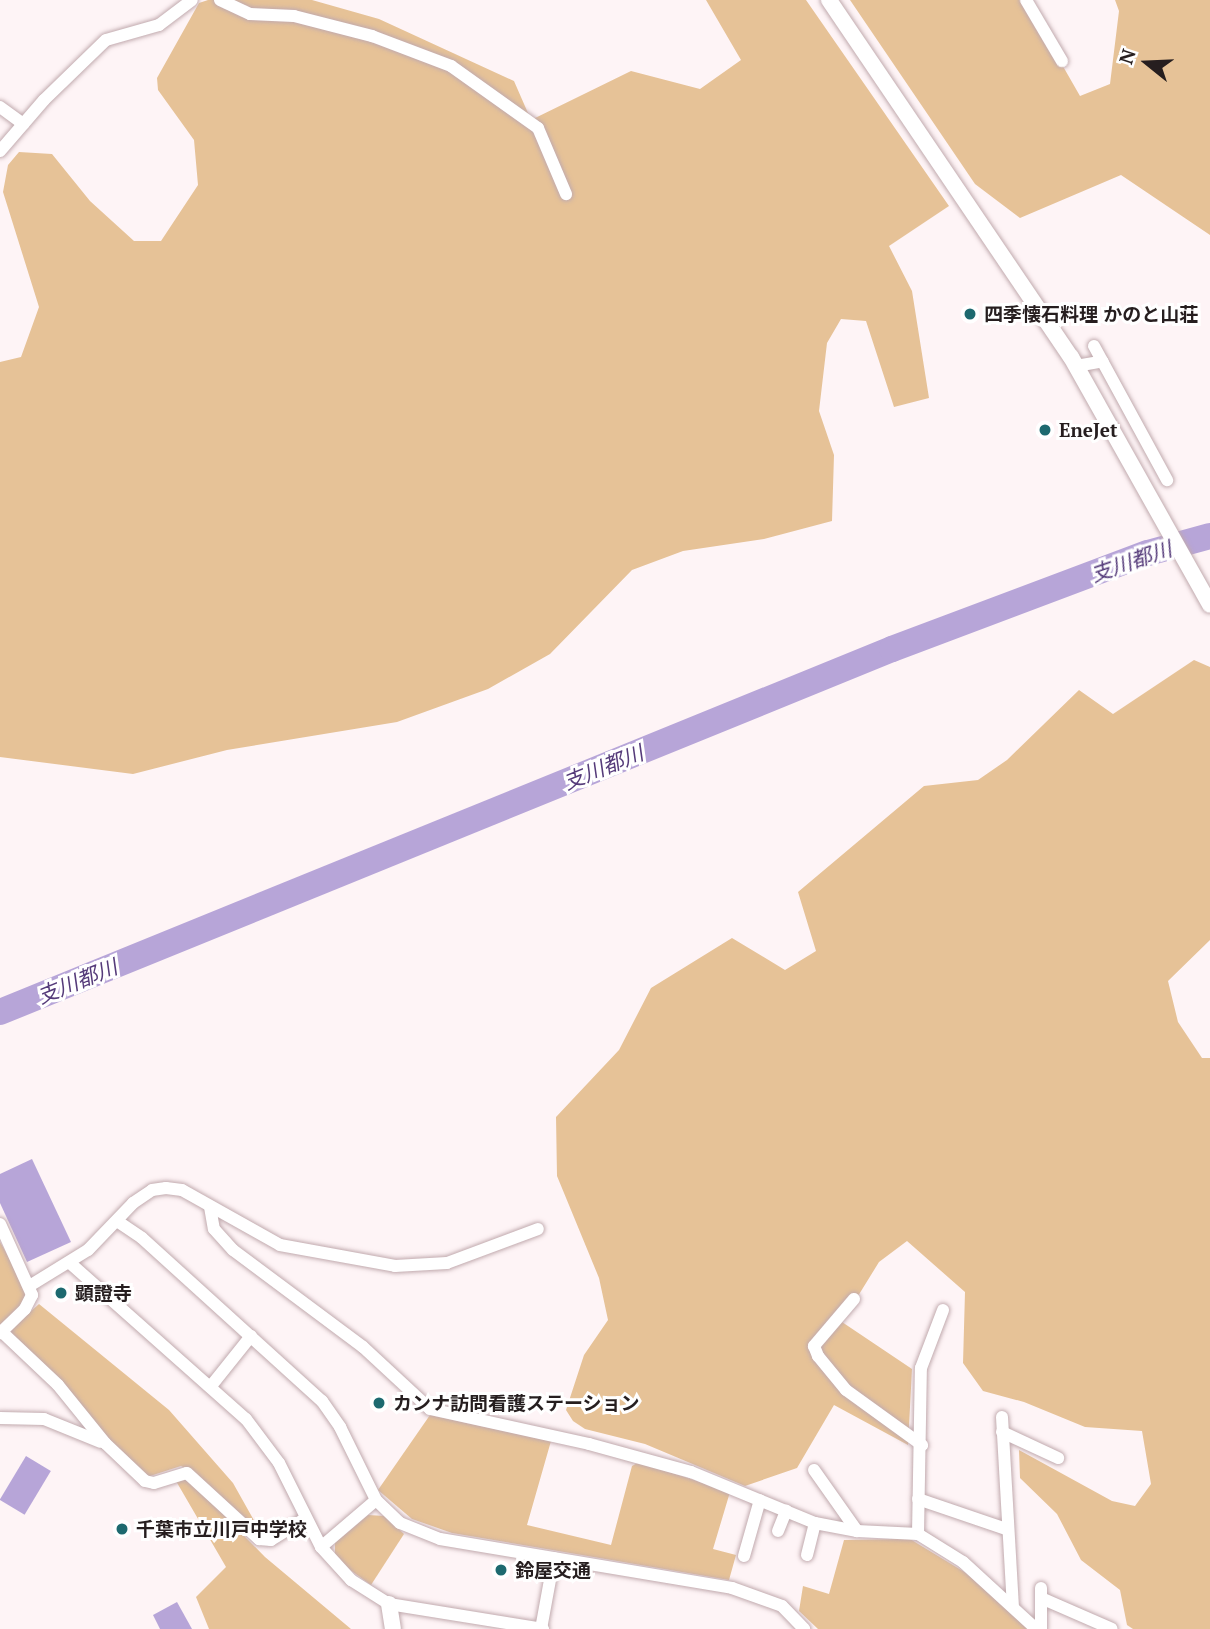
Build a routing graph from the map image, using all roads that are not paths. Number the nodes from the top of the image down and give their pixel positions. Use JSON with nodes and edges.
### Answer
{"nodes":[{"id":1,"x":192,"y":0,"type":"edge"},
{"id":2,"x":220,"y":0,"type":"edge"},
{"id":3,"x":829,"y":0,"type":"edge"},
{"id":4,"x":1026,"y":0,"type":"edge"},
{"id":5,"x":1062,"y":61,"type":"dead end"},
{"id":6,"x":0,"y":107,"type":"edge"},
{"id":7,"x":23,"y":124,"type":"junction"},
{"id":8,"x":0,"y":151,"type":"edge"},
{"id":9,"x":566,"y":194,"type":"dead end"},
{"id":10,"x":1094,"y":346,"type":"dead end"},
{"id":11,"x":1103,"y":361,"type":"junction"},
{"id":12,"x":1076,"y":366,"type":"junction"},
{"id":13,"x":1160,"y":466,"type":"junction"},
{"id":14,"x":1141,"y":480,"type":"junction"},
{"id":15,"x":1167,"y":480,"type":"dead end"},
{"id":16,"x":1210,"y":605,"type":"edge"},
{"id":17,"x":210,"y":1207,"type":"junction"},
{"id":18,"x":117,"y":1221,"type":"junction"},
{"id":19,"x":0,"y":1224,"type":"edge"},
{"id":20,"x":538,"y":1229,"type":"dead end"},
{"id":21,"x":70,"y":1262,"type":"junction"},
{"id":22,"x":31,"y":1286,"type":"junction"},
{"id":23,"x":854,"y":1299,"type":"dead end"},
{"id":24,"x":943,"y":1310,"type":"dead end"},
{"id":25,"x":1,"y":1332,"type":"edge"},
{"id":26,"x":251,"y":1336,"type":"junction"},
{"id":27,"x":211,"y":1386,"type":"junction"},
{"id":28,"x":1002,"y":1417,"type":"dead end"},
{"id":29,"x":0,"y":1418,"type":"edge"},
{"id":30,"x":1002,"y":1432,"type":"junction"},
{"id":31,"x":105,"y":1443,"type":"junction"},
{"id":32,"x":922,"y":1445,"type":"junction"},
{"id":33,"x":1058,"y":1458,"type":"dead end"},
{"id":34,"x":814,"y":1470,"type":"dead end"},
{"id":35,"x":918,"y":1499,"type":"junction"},
{"id":36,"x":376,"y":1500,"type":"junction"},
{"id":37,"x":760,"y":1500,"type":"junction"},
{"id":38,"x":786,"y":1511,"type":"junction"},
{"id":39,"x":303,"y":1520,"type":"junction"},
{"id":40,"x":816,"y":1523,"type":"junction"},
{"id":41,"x":1006,"y":1529,"type":"junction"},
{"id":42,"x":778,"y":1531,"type":"dead end"},
{"id":43,"x":857,"y":1531,"type":"junction"},
{"id":44,"x":918,"y":1534,"type":"junction"},
{"id":45,"x":321,"y":1547,"type":"junction"},
{"id":46,"x":807,"y":1555,"type":"dead end"},
{"id":47,"x":744,"y":1556,"type":"dead end"},
{"id":48,"x":554,"y":1558,"type":"junction"},
{"id":49,"x":389,"y":1604,"type":"junction"},
{"id":50,"x":1013,"y":1606,"type":"junction"},
{"id":51,"x":468,"y":1623,"type":"edge"},
{"id":52,"x":393,"y":1629,"type":"edge"},
{"id":53,"x":542,"y":1629,"type":"edge"},
{"id":54,"x":804,"y":1629,"type":"edge"},
{"id":55,"x":1039,"y":1629,"type":"edge"},
{"id":56,"x":1112,"y":1629,"type":"edge"}],
"edges":[{"from":1,"to":7,"type":"street"},
{"from":2,"to":9,"type":"street"},
{"from":3,"to":12,"type":"street"},
{"from":4,"to":5,"type":"street"},
{"from":6,"to":7,"type":"street"},
{"from":7,"to":8,"type":"street"},
{"from":10,"to":11,"type":"street"},
{"from":11,"to":12,"type":"street"},
{"from":11,"to":13,"type":"street"},
{"from":12,"to":14,"type":"street"},
{"from":13,"to":14,"type":"street"},
{"from":13,"to":15,"type":"street"},
{"from":14,"to":16,"type":"street"},
{"from":17,"to":18,"type":"street"},
{"from":17,"to":20,"type":"street"},
{"from":17,"to":37,"type":"street"},
{"from":18,"to":21,"type":"street"},
{"from":18,"to":26,"type":"street"},
{"from":19,"to":22,"type":"street"},
{"from":21,"to":22,"type":"street"},
{"from":21,"to":27,"type":"street"},
{"from":22,"to":25,"type":"street"},
{"from":23,"to":32,"type":"street"},
{"from":24,"to":32,"type":"street"},
{"from":25,"to":31,"type":"street"},
{"from":26,"to":27,"type":"street"},
{"from":26,"to":36,"type":"street"},
{"from":27,"to":39,"type":"street"},
{"from":28,"to":30,"type":"street"},
{"from":29,"to":31,"type":"street"},
{"from":30,"to":33,"type":"street"},
{"from":30,"to":41,"type":"street"},
{"from":31,"to":39,"type":"street"},
{"from":32,"to":35,"type":"street"},
{"from":34,"to":43,"type":"street"},
{"from":35,"to":41,"type":"street"},
{"from":35,"to":44,"type":"street"},
{"from":36,"to":45,"type":"street"},
{"from":36,"to":48,"type":"street"},
{"from":37,"to":38,"type":"street"},
{"from":37,"to":47,"type":"street"},
{"from":38,"to":40,"type":"street"},
{"from":38,"to":42,"type":"street"},
{"from":39,"to":45,"type":"street"},
{"from":40,"to":43,"type":"street"},
{"from":40,"to":46,"type":"street"},
{"from":41,"to":50,"type":"street"},
{"from":43,"to":44,"type":"street"},
{"from":44,"to":50,"type":"street"},
{"from":45,"to":49,"type":"street"},
{"from":48,"to":53,"type":"street"},
{"from":48,"to":54,"type":"street"},
{"from":49,"to":51,"type":"street"},
{"from":49,"to":52,"type":"street"},
{"from":50,"to":55,"type":"street"},
{"from":51,"to":53,"type":"street"},
{"from":55,"to":56,"type":"street"}]}
